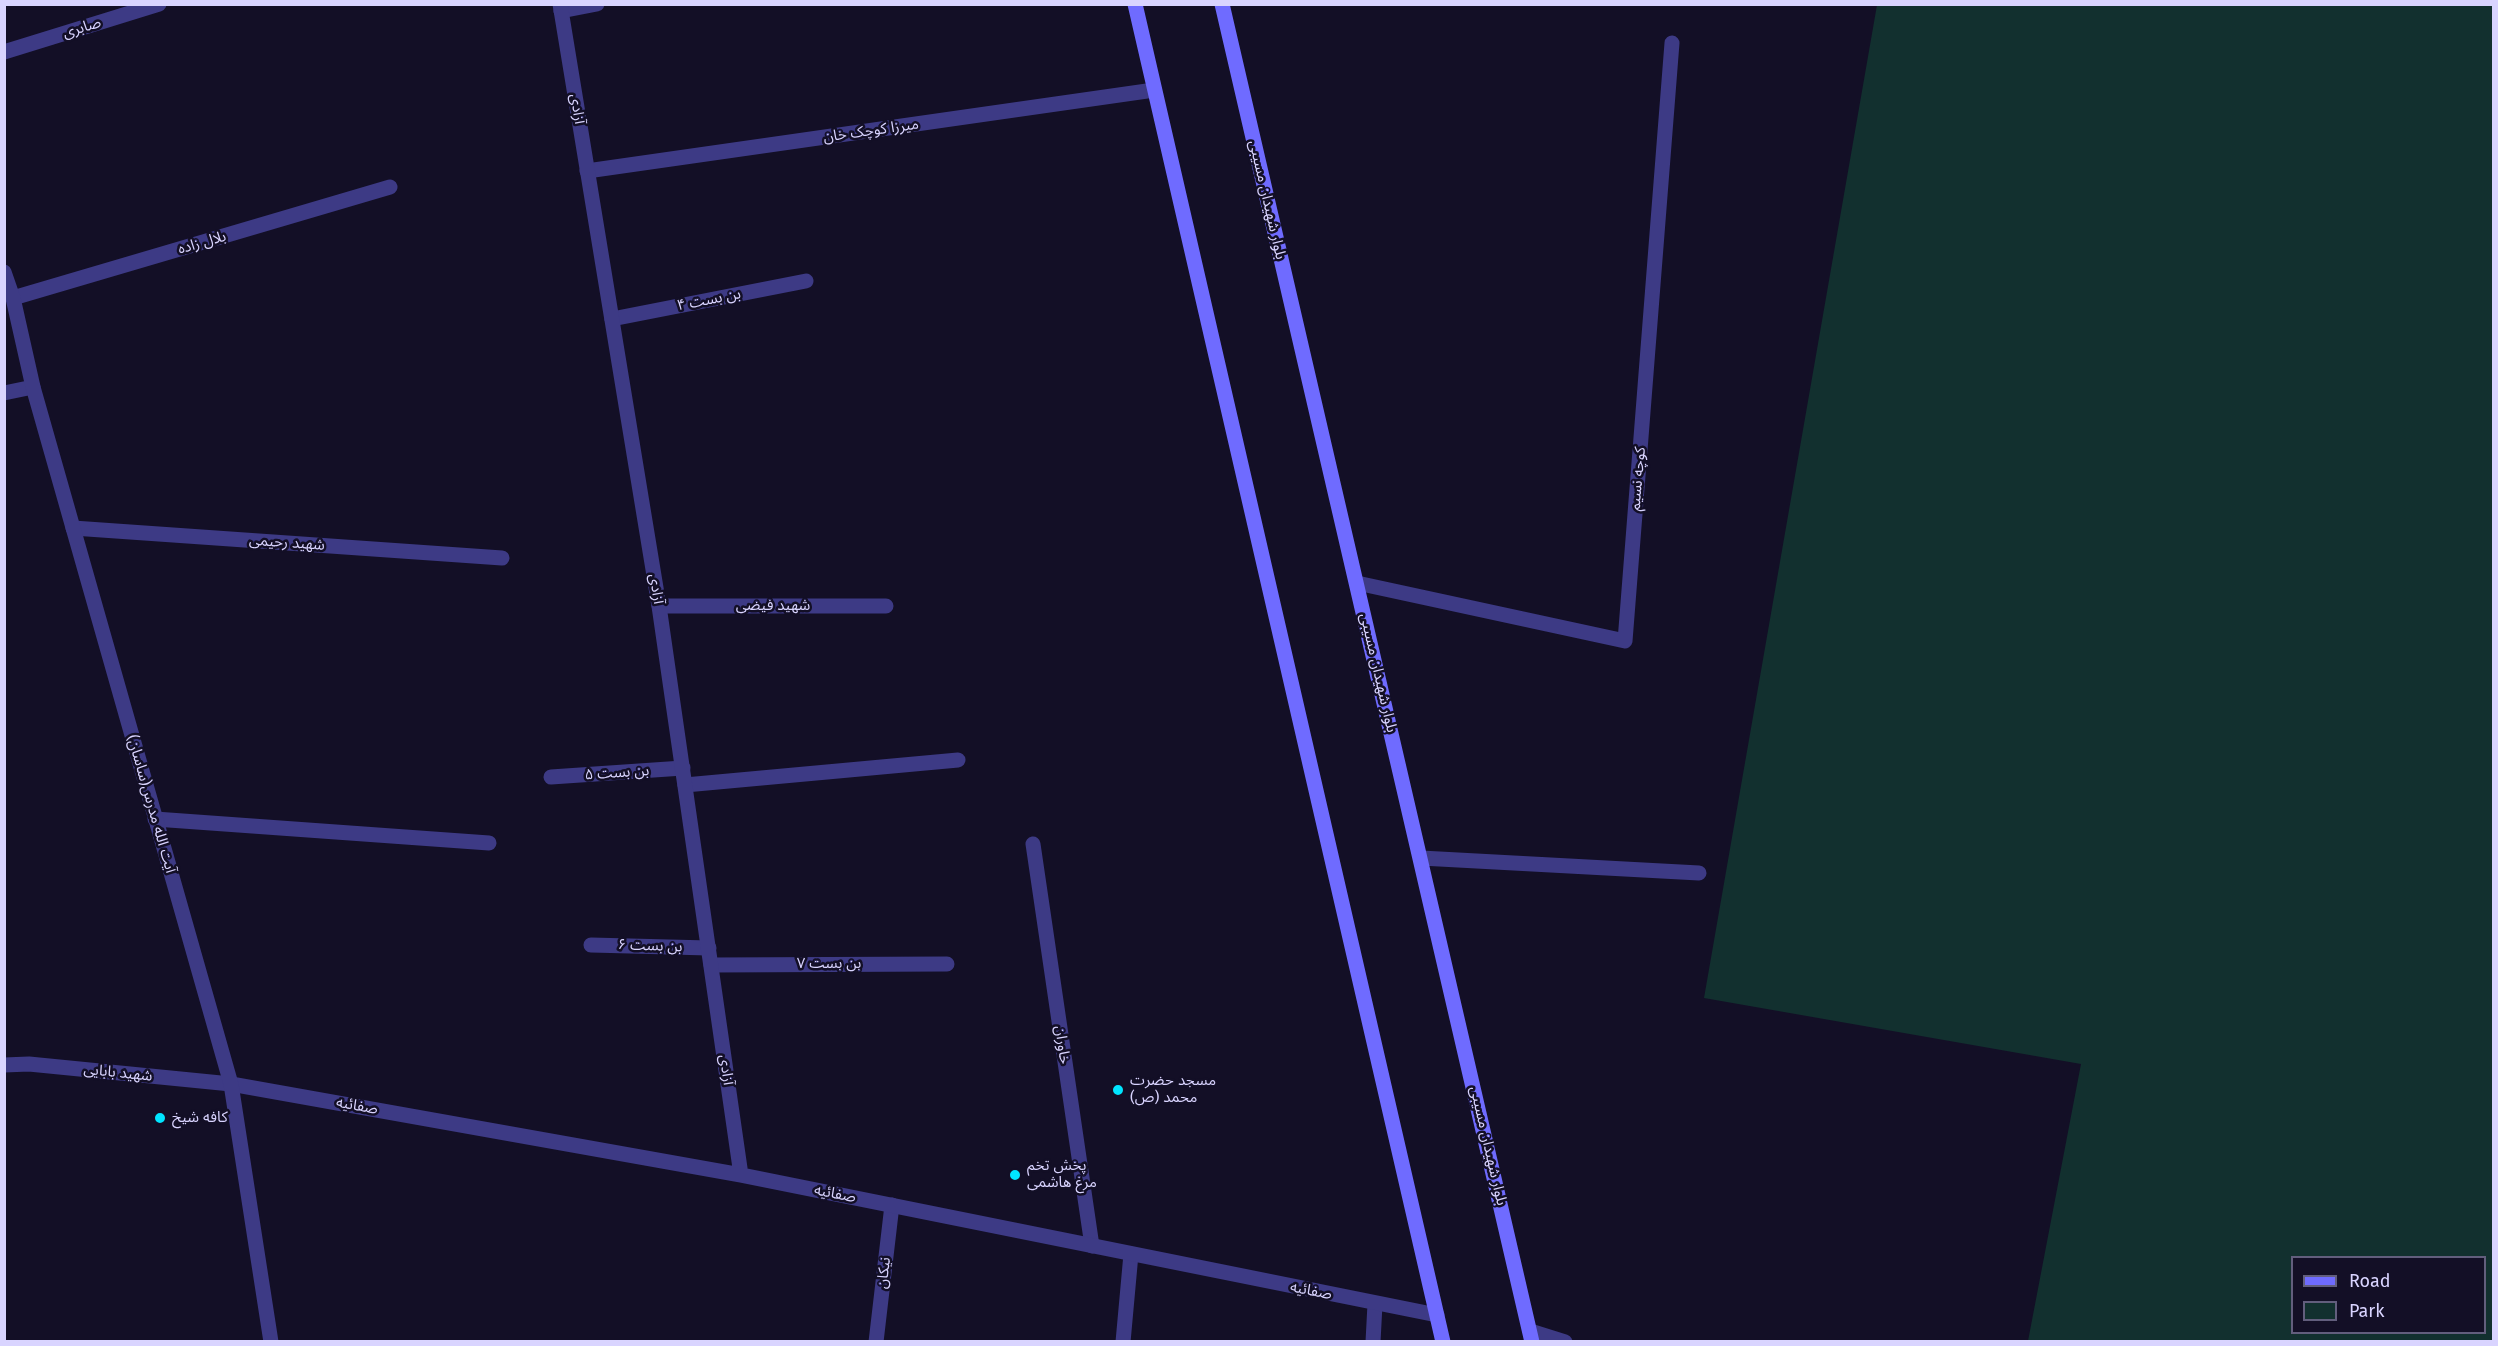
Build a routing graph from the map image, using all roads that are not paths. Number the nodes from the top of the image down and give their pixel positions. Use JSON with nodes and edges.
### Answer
{"nodes":[{"id":1,"x":159,"y":4,"type":"edge"},
{"id":2,"x":597,"y":4,"type":"edge"},
{"id":3,"x":1135,"y":4,"type":"edge"},
{"id":4,"x":1222,"y":4,"type":"edge"},
{"id":5,"x":560,"y":8,"type":"edge"},
{"id":6,"x":1672,"y":43,"type":"dead end"},
{"id":7,"x":4,"y":52,"type":"edge"},
{"id":8,"x":1155,"y":90,"type":"junction"},
{"id":9,"x":587,"y":171,"type":"junction"},
{"id":10,"x":390,"y":187,"type":"dead end"},
{"id":11,"x":4,"y":272,"type":"edge"},
{"id":12,"x":806,"y":281,"type":"dead end"},
{"id":13,"x":14,"y":298,"type":"junction"},
{"id":14,"x":612,"y":319,"type":"junction"},
{"id":15,"x":33,"y":387,"type":"junction"},
{"id":16,"x":4,"y":393,"type":"edge"},
{"id":17,"x":73,"y":528,"type":"junction"},
{"id":18,"x":502,"y":558,"type":"dead end"},
{"id":19,"x":1357,"y":583,"type":"junction"},
{"id":20,"x":659,"y":606,"type":"junction"},
{"id":21,"x":886,"y":606,"type":"dead end"},
{"id":22,"x":958,"y":760,"type":"dead end"},
{"id":23,"x":683,"y":768,"type":"junction"},
{"id":24,"x":551,"y":777,"type":"dead end"},
{"id":25,"x":685,"y":785,"type":"junction"},
{"id":26,"x":155,"y":819,"type":"junction"},
{"id":27,"x":489,"y":843,"type":"dead end"},
{"id":28,"x":1033,"y":844,"type":"dead end"},
{"id":29,"x":1421,"y":858,"type":"junction"},
{"id":30,"x":1699,"y":873,"type":"dead end"},
{"id":31,"x":591,"y":945,"type":"dead end"},
{"id":32,"x":709,"y":948,"type":"junction"},
{"id":33,"x":947,"y":964,"type":"dead end"},
{"id":34,"x":711,"y":965,"type":"junction"},
{"id":35,"x":4,"y":1065,"type":"edge"},
{"id":36,"x":231,"y":1084,"type":"junction"},
{"id":37,"x":741,"y":1175,"type":"junction"},
{"id":38,"x":892,"y":1205,"type":"junction"},
{"id":39,"x":1092,"y":1246,"type":"junction"},
{"id":40,"x":1131,"y":1254,"type":"junction"},
{"id":41,"x":1375,"y":1304,"type":"junction"},
{"id":42,"x":1437,"y":1315,"type":"junction"},
{"id":43,"x":1531,"y":1336,"type":"edge"},
{"id":44,"x":271,"y":1341,"type":"edge"},
{"id":45,"x":876,"y":1341,"type":"edge"},
{"id":46,"x":1123,"y":1341,"type":"edge"},
{"id":47,"x":1373,"y":1341,"type":"edge"},
{"id":48,"x":1443,"y":1341,"type":"edge"},
{"id":49,"x":1565,"y":1341,"type":"edge"}],
"edges":[{"from":1,"to":7,"type":"street","name":"صابری"},
{"from":2,"to":5,"type":"street"},
{"from":3,"to":8,"type":"main road"},
{"from":4,"to":19,"type":"main road","name":"بلوار شهیدان مسیبی"},
{"from":5,"to":9,"type":"street","name":"آزادی"},
{"from":6,"to":19,"type":"street","name":"کوچه نسیم"},
{"from":8,"to":9,"type":"street","name":"میرزا کوچک خان"},
{"from":8,"to":42,"type":"main road"},
{"from":9,"to":14,"type":"street","name":"آزادی"},
{"from":10,"to":13,"type":"street","name":"بلال زاده"},
{"from":11,"to":13,"type":"street","name":"آیت الله مدرس(ساسان)"},
{"from":12,"to":14,"type":"street","name":"بن بست ۴"},
{"from":13,"to":15,"type":"street","name":"آیت الله مدرس(ساسان)"},
{"from":14,"to":20,"type":"street","name":"آزادی"},
{"from":15,"to":16,"type":"street"},
{"from":15,"to":17,"type":"street","name":"آیت الله مدرس(ساسان)"},
{"from":17,"to":18,"type":"street","name":"شهید رحیمی"},
{"from":17,"to":26,"type":"street","name":"آیت الله مدرس(ساسان)"},
{"from":19,"to":29,"type":"main road","name":"بلوار شهیدان مسیبی"},
{"from":20,"to":21,"type":"street","name":"شهید فیضی"},
{"from":20,"to":23,"type":"street","name":"آزادی"},
{"from":22,"to":25,"type":"street"},
{"from":23,"to":24,"type":"street","name":"بن بست ۵"},
{"from":23,"to":25,"type":"street","name":"آزادی"},
{"from":25,"to":32,"type":"street","name":"آزادی"},
{"from":26,"to":27,"type":"street"},
{"from":26,"to":36,"type":"street","name":"آیت الله مدرس(ساسان)"},
{"from":28,"to":39,"type":"street","name":"خاوران"},
{"from":29,"to":30,"type":"street"},
{"from":29,"to":43,"type":"main road","name":"بلوار شهیدان مسیبی"},
{"from":31,"to":32,"type":"street","name":"بن بست ۶"},
{"from":32,"to":34,"type":"street","name":"آزادی"},
{"from":33,"to":34,"type":"street","name":"بن بست ۷"},
{"from":34,"to":37,"type":"street","name":"آزادی"},
{"from":35,"to":36,"type":"street","name":"شهید بابایی"},
{"from":36,"to":37,"type":"street","name":"صفائیه"},
{"from":36,"to":44,"type":"street","name":"آیت الله مدرس(ساسان)"},
{"from":37,"to":38,"type":"street","name":"صفائیه"},
{"from":38,"to":39,"type":"street","name":"صفائیه"},
{"from":38,"to":45,"type":"street","name":"نیکان"},
{"from":39,"to":40,"type":"street","name":"صفائیه"},
{"from":40,"to":41,"type":"street","name":"صفائیه"},
{"from":40,"to":46,"type":"street"},
{"from":41,"to":42,"type":"street","name":"صفائیه"},
{"from":41,"to":47,"type":"street"},
{"from":42,"to":48,"type":"main road"},
{"from":43,"to":49,"type":"street"}]}
